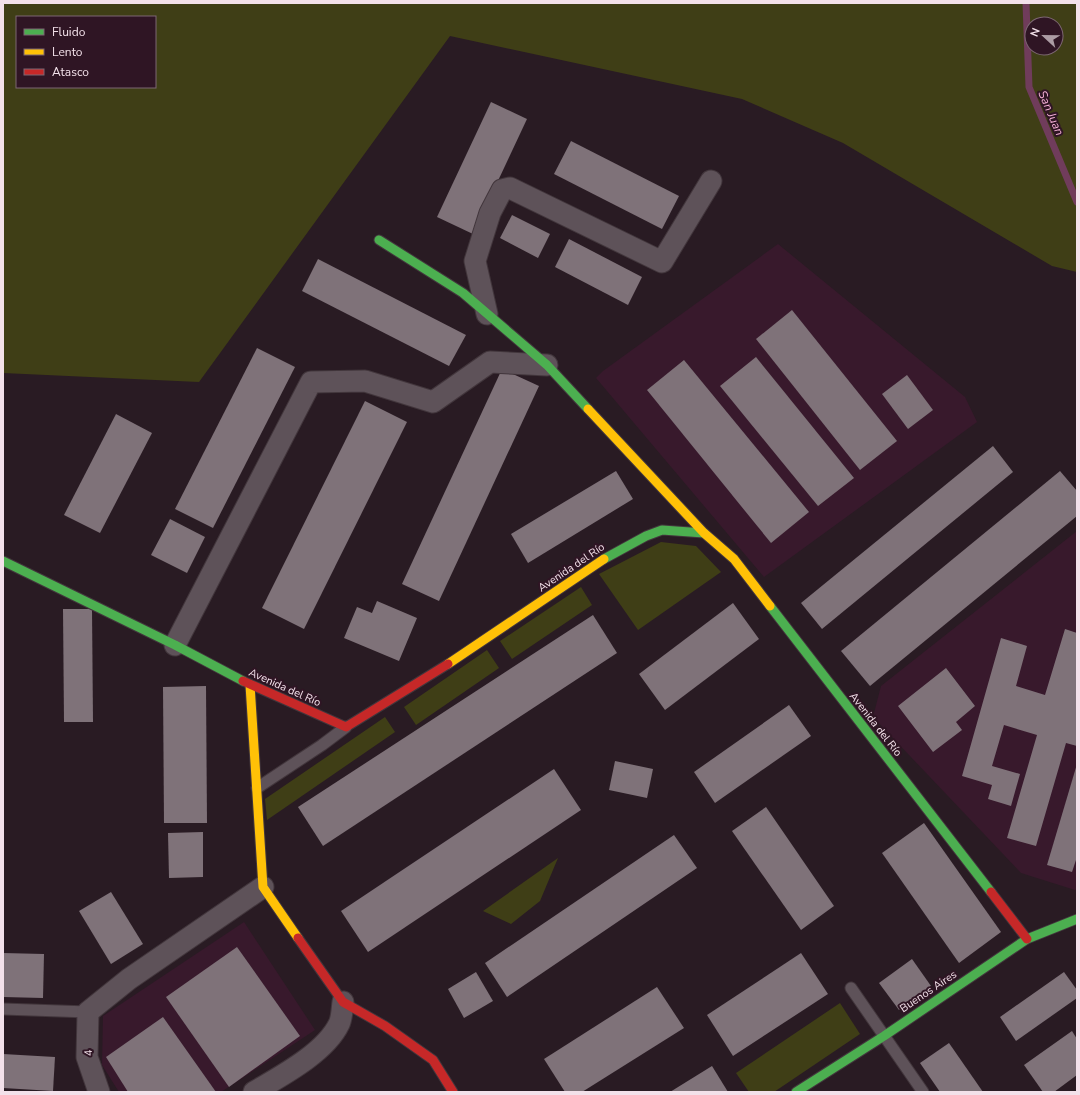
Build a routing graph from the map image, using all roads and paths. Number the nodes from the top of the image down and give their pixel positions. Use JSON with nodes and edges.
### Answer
{"nodes":[{"id":1,"x":711,"y":181,"type":"dead end"},
{"id":2,"x":379,"y":240,"type":"dead end"},
{"id":3,"x":487,"y":314,"type":"junction"},
{"id":4,"x":547,"y":365,"type":"junction"},
{"id":5,"x":704,"y":533,"type":"junction"},
{"id":6,"x":3,"y":561,"type":"edge"},
{"id":7,"x":175,"y":645,"type":"junction"},
{"id":8,"x":250,"y":686,"type":"junction"},
{"id":9,"x":346,"y":727,"type":"junction"},
{"id":10,"x":257,"y":788,"type":"junction"},
{"id":11,"x":263,"y":887,"type":"junction"},
{"id":12,"x":1077,"y":919,"type":"edge"},
{"id":13,"x":1026,"y":939,"type":"junction"},
{"id":14,"x":851,"y":988,"type":"dead end"},
{"id":15,"x":343,"y":1002,"type":"junction"},
{"id":16,"x":3,"y":1009,"type":"edge"},
{"id":17,"x":88,"y":1012,"type":"junction"},
{"id":18,"x":884,"y":1036,"type":"junction"},
{"id":19,"x":99,"y":1092,"type":"edge"},
{"id":20,"x":254,"y":1092,"type":"edge"},
{"id":21,"x":453,"y":1092,"type":"edge"},
{"id":22,"x":796,"y":1092,"type":"edge"},
{"id":23,"x":923,"y":1092,"type":"edge"}],
"edges":[{"from":1,"to":3,"type":"street"},
{"from":2,"to":3,"type":"street"},
{"from":3,"to":4,"type":"street"},
{"from":4,"to":5,"type":"street"},
{"from":4,"to":7,"type":"street"},
{"from":5,"to":9,"type":"street","name":"Avenida del Río"},
{"from":5,"to":13,"type":"street","name":"Avenida del Río"},
{"from":6,"to":7,"type":"street","name":"Avenida del Río"},
{"from":7,"to":8,"type":"street","name":"Avenida del Río"},
{"from":8,"to":9,"type":"street","name":"Avenida del Río"},
{"from":8,"to":10,"type":"street"},
{"from":9,"to":10,"type":"lane"},
{"from":10,"to":11,"type":"street"},
{"from":11,"to":15,"type":"street"},
{"from":11,"to":17,"type":"street"},
{"from":12,"to":13,"type":"street","name":"Buenos Aires"},
{"from":13,"to":18,"type":"street","name":"Buenos Aires"},
{"from":14,"to":18,"type":"lane"},
{"from":15,"to":20,"type":"street"},
{"from":15,"to":21,"type":"street"},
{"from":16,"to":17,"type":"lane"},
{"from":17,"to":19,"type":"street","name":"4"},
{"from":18,"to":22,"type":"street","name":"Buenos Aires"},
{"from":18,"to":23,"type":"lane"}]}
